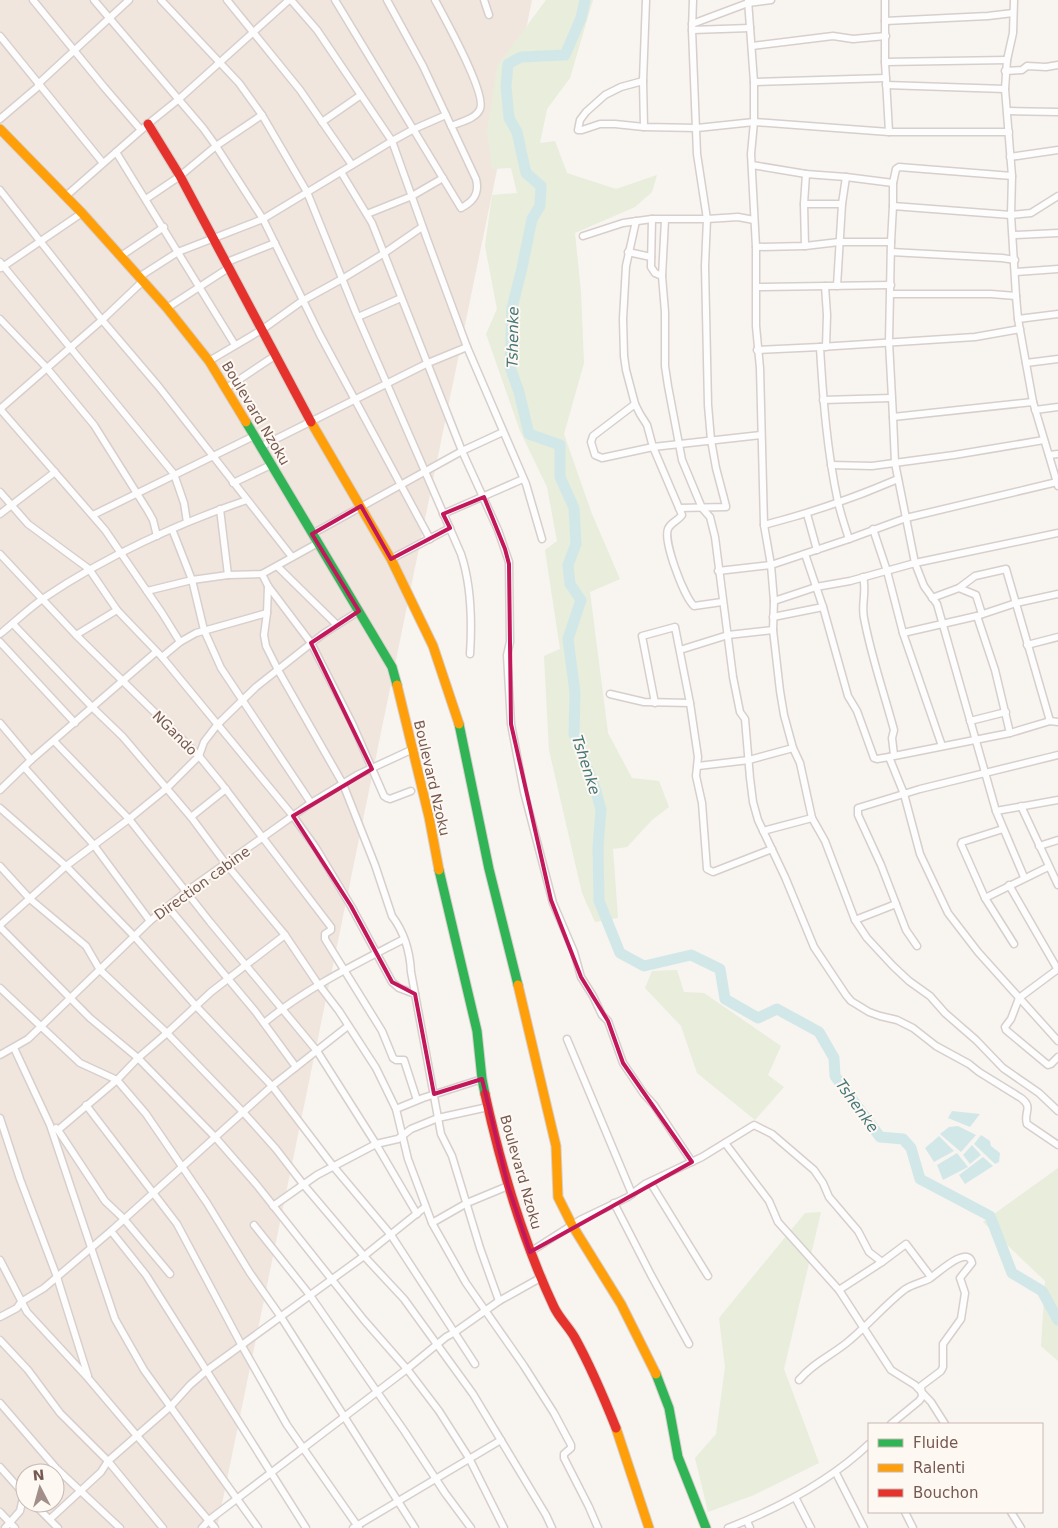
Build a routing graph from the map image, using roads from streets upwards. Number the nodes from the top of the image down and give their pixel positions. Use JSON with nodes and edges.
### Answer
{"nodes":[{"id":1,"x":33,"y":0,"type":"edge"},
{"id":2,"x":94,"y":0,"type":"edge"},
{"id":3,"x":129,"y":0,"type":"edge"},
{"id":4,"x":161,"y":0,"type":"edge"},
{"id":5,"x":227,"y":0,"type":"edge"},
{"id":6,"x":290,"y":0,"type":"edge"},
{"id":7,"x":336,"y":0,"type":"edge"},
{"id":8,"x":387,"y":0,"type":"edge"},
{"id":9,"x":435,"y":0,"type":"edge"},
{"id":10,"x":484,"y":0,"type":"edge"},
{"id":11,"x":646,"y":0,"type":"edge"},
{"id":12,"x":693,"y":0,"type":"edge"},
{"id":13,"x":771,"y":0,"type":"edge"},
{"id":14,"x":885,"y":0,"type":"edge"},
{"id":15,"x":1014,"y":0,"type":"edge"},
{"id":16,"x":748,"y":1,"type":"edge"},
{"id":17,"x":1013,"y":13,"type":"junction"},
{"id":18,"x":489,"y":15,"type":"dead end"},
{"id":19,"x":109,"y":18,"type":"junction"},
{"id":20,"x":885,"y":21,"type":"junction"},
{"id":21,"x":692,"y":27,"type":"junction"},
{"id":22,"x":750,"y":28,"type":"junction"},
{"id":23,"x":253,"y":32,"type":"junction"},
{"id":24,"x":0,"y":36,"type":"edge"},
{"id":25,"x":886,"y":36,"type":"junction"},
{"id":26,"x":752,"y":46,"type":"junction"},
{"id":27,"x":73,"y":50,"type":"junction"},
{"id":28,"x":1007,"y":60,"type":"junction"},
{"id":29,"x":220,"y":61,"type":"junction"},
{"id":30,"x":885,"y":62,"type":"junction"},
{"id":31,"x":1058,"y":65,"type":"edge"},
{"id":32,"x":1005,"y":71,"type":"junction"},
{"id":33,"x":643,"y":81,"type":"junction"},
{"id":34,"x":754,"y":82,"type":"junction"},
{"id":35,"x":886,"y":82,"type":"junction"},
{"id":36,"x":39,"y":85,"type":"junction"},
{"id":37,"x":1006,"y":88,"type":"junction"},
{"id":38,"x":361,"y":95,"type":"junction"},
{"id":39,"x":179,"y":99,"type":"junction"},
{"id":40,"x":1008,"y":112,"type":"junction"},
{"id":41,"x":1058,"y":112,"type":"edge"},
{"id":42,"x":262,"y":115,"type":"junction"},
{"id":43,"x":446,"y":115,"type":"junction"},
{"id":44,"x":0,"y":119,"type":"edge"},
{"id":45,"x":322,"y":122,"type":"junction"},
{"id":46,"x":754,"y":122,"type":"junction"},
{"id":47,"x":451,"y":126,"type":"junction"},
{"id":48,"x":145,"y":127,"type":"junction"},
{"id":49,"x":644,"y":127,"type":"junction"},
{"id":50,"x":414,"y":128,"type":"junction"},
{"id":51,"x":697,"y":128,"type":"junction"},
{"id":52,"x":0,"y":129,"type":"edge"},
{"id":53,"x":889,"y":132,"type":"junction"},
{"id":54,"x":1009,"y":132,"type":"junction"},
{"id":55,"x":392,"y":141,"type":"junction"},
{"id":56,"x":216,"y":146,"type":"junction"},
{"id":57,"x":1058,"y":150,"type":"edge"},
{"id":58,"x":116,"y":152,"type":"junction"},
{"id":59,"x":1010,"y":157,"type":"junction"},
{"id":60,"x":103,"y":163,"type":"junction"},
{"id":61,"x":352,"y":165,"type":"junction"},
{"id":62,"x":752,"y":165,"type":"junction"},
{"id":63,"x":341,"y":172,"type":"junction"},
{"id":64,"x":806,"y":174,"type":"junction"},
{"id":65,"x":180,"y":176,"type":"junction"},
{"id":66,"x":1012,"y":176,"type":"junction"},
{"id":67,"x":846,"y":177,"type":"junction"},
{"id":68,"x":443,"y":178,"type":"junction"},
{"id":69,"x":893,"y":184,"type":"junction"},
{"id":70,"x":0,"y":190,"type":"edge"},
{"id":71,"x":306,"y":192,"type":"junction"},
{"id":72,"x":66,"y":196,"type":"junction"},
{"id":73,"x":412,"y":196,"type":"junction"},
{"id":74,"x":1058,"y":196,"type":"edge"},
{"id":75,"x":146,"y":199,"type":"junction"},
{"id":76,"x":804,"y":204,"type":"junction"},
{"id":77,"x":842,"y":204,"type":"junction"},
{"id":78,"x":893,"y":206,"type":"junction"},
{"id":79,"x":82,"y":213,"type":"junction"},
{"id":80,"x":367,"y":214,"type":"junction"},
{"id":81,"x":1012,"y":215,"type":"junction"},
{"id":82,"x":263,"y":219,"type":"junction"},
{"id":83,"x":652,"y":219,"type":"junction"},
{"id":84,"x":707,"y":219,"type":"junction"},
{"id":85,"x":664,"y":220,"type":"junction"},
{"id":86,"x":754,"y":220,"type":"junction"},
{"id":87,"x":636,"y":221,"type":"junction"},
{"id":88,"x":164,"y":227,"type":"junction"},
{"id":89,"x":422,"y":227,"type":"junction"},
{"id":90,"x":1058,"y":233,"type":"edge"},
{"id":91,"x":1014,"y":235,"type":"junction"},
{"id":92,"x":583,"y":236,"type":"dead end"},
{"id":93,"x":214,"y":238,"type":"junction"},
{"id":94,"x":40,"y":241,"type":"junction"},
{"id":95,"x":839,"y":242,"type":"junction"},
{"id":96,"x":891,"y":242,"type":"junction"},
{"id":97,"x":275,"y":243,"type":"junction"},
{"id":98,"x":805,"y":246,"type":"junction"},
{"id":99,"x":756,"y":247,"type":"junction"},
{"id":100,"x":178,"y":252,"type":"junction"},
{"id":101,"x":628,"y":252,"type":"junction"},
{"id":102,"x":891,"y":252,"type":"junction"},
{"id":103,"x":383,"y":254,"type":"junction"},
{"id":104,"x":121,"y":256,"type":"junction"},
{"id":105,"x":651,"y":257,"type":"junction"},
{"id":106,"x":1015,"y":260,"type":"junction"},
{"id":107,"x":1,"y":265,"type":"edge"},
{"id":108,"x":228,"y":265,"type":"junction"},
{"id":109,"x":1058,"y":269,"type":"edge"},
{"id":110,"x":1015,"y":272,"type":"junction"},
{"id":111,"x":662,"y":276,"type":"junction"},
{"id":112,"x":141,"y":279,"type":"junction"},
{"id":113,"x":342,"y":279,"type":"junction"},
{"id":114,"x":891,"y":285,"type":"junction"},
{"id":115,"x":200,"y":286,"type":"junction"},
{"id":116,"x":825,"y":286,"type":"junction"},
{"id":117,"x":837,"y":286,"type":"junction"},
{"id":118,"x":757,"y":287,"type":"junction"},
{"id":119,"x":891,"y":294,"type":"junction"},
{"id":120,"x":1016,"y":296,"type":"junction"},
{"id":121,"x":401,"y":298,"type":"junction"},
{"id":122,"x":302,"y":301,"type":"junction"},
{"id":123,"x":167,"y":308,"type":"junction"},
{"id":124,"x":1058,"y":314,"type":"edge"},
{"id":125,"x":358,"y":317,"type":"junction"},
{"id":126,"x":0,"y":319,"type":"edge"},
{"id":127,"x":1018,"y":319,"type":"junction"},
{"id":128,"x":102,"y":320,"type":"junction"},
{"id":129,"x":263,"y":329,"type":"junction"},
{"id":130,"x":1020,"y":329,"type":"junction"},
{"id":131,"x":889,"y":342,"type":"junction"},
{"id":132,"x":235,"y":345,"type":"junction"},
{"id":133,"x":70,"y":347,"type":"junction"},
{"id":134,"x":467,"y":347,"type":"junction"},
{"id":135,"x":823,"y":347,"type":"junction"},
{"id":136,"x":757,"y":350,"type":"junction"},
{"id":137,"x":276,"y":355,"type":"junction"},
{"id":138,"x":1058,"y":359,"type":"edge"},
{"id":139,"x":209,"y":360,"type":"junction"},
{"id":140,"x":428,"y":363,"type":"junction"},
{"id":141,"x":1026,"y":363,"type":"junction"},
{"id":142,"x":46,"y":367,"type":"junction"},
{"id":143,"x":387,"y":384,"type":"junction"},
{"id":144,"x":225,"y":389,"type":"junction"},
{"id":145,"x":891,"y":398,"type":"junction"},
{"id":146,"x":355,"y":400,"type":"junction"},
{"id":147,"x":823,"y":400,"type":"junction"},
{"id":148,"x":1033,"y":402,"type":"junction"},
{"id":149,"x":635,"y":404,"type":"junction"},
{"id":150,"x":1058,"y":407,"type":"edge"},
{"id":151,"x":0,"y":409,"type":"edge"},
{"id":152,"x":1035,"y":410,"type":"junction"},
{"id":153,"x":893,"y":417,"type":"junction"},
{"id":154,"x":311,"y":421,"type":"junction"},
{"id":155,"x":502,"y":432,"type":"junction"},
{"id":156,"x":761,"y":435,"type":"junction"},
{"id":157,"x":254,"y":436,"type":"junction"},
{"id":158,"x":711,"y":440,"type":"junction"},
{"id":159,"x":1044,"y":440,"type":"junction"},
{"id":160,"x":678,"y":444,"type":"junction"},
{"id":161,"x":260,"y":446,"type":"junction"},
{"id":162,"x":653,"y":448,"type":"junction"},
{"id":163,"x":462,"y":451,"type":"junction"},
{"id":164,"x":1058,"y":454,"type":"edge"},
{"id":165,"x":1049,"y":455,"type":"junction"},
{"id":166,"x":212,"y":457,"type":"junction"},
{"id":167,"x":895,"y":463,"type":"junction"},
{"id":168,"x":271,"y":466,"type":"junction"},
{"id":169,"x":831,"y":466,"type":"junction"},
{"id":170,"x":55,"y":472,"type":"junction"},
{"id":171,"x":425,"y":472,"type":"junction"},
{"id":172,"x":174,"y":474,"type":"junction"},
{"id":173,"x":523,"y":479,"type":"junction"},
{"id":174,"x":898,"y":479,"type":"junction"},
{"id":175,"x":233,"y":483,"type":"junction"},
{"id":176,"x":1057,"y":484,"type":"edge"},
{"id":177,"x":401,"y":486,"type":"junction"},
{"id":178,"x":0,"y":492,"type":"edge"},
{"id":179,"x":137,"y":492,"type":"junction"},
{"id":180,"x":484,"y":497,"type":"junction"},
{"id":181,"x":246,"y":500,"type":"junction"},
{"id":182,"x":838,"y":504,"type":"junction"},
{"id":183,"x":12,"y":506,"type":"junction"},
{"id":184,"x":361,"y":506,"type":"junction"},
{"id":185,"x":679,"y":508,"type":"junction"},
{"id":186,"x":702,"y":508,"type":"junction"},
{"id":187,"x":220,"y":509,"type":"junction"},
{"id":188,"x":0,"y":514,"type":"edge"},
{"id":189,"x":443,"y":514,"type":"junction"},
{"id":190,"x":807,"y":514,"type":"junction"},
{"id":191,"x":93,"y":515,"type":"junction"},
{"id":192,"x":906,"y":518,"type":"junction"},
{"id":193,"x":187,"y":522,"type":"junction"},
{"id":194,"x":764,"y":525,"type":"junction"},
{"id":195,"x":450,"y":528,"type":"junction"},
{"id":196,"x":172,"y":529,"type":"junction"},
{"id":197,"x":873,"y":529,"type":"junction"},
{"id":198,"x":1058,"y":533,"type":"edge"},
{"id":199,"x":312,"y":534,"type":"junction"},
{"id":200,"x":157,"y":536,"type":"junction"},
{"id":201,"x":430,"y":539,"type":"junction"},
{"id":202,"x":542,"y":539,"type":"dead end"},
{"id":203,"x":849,"y":539,"type":"junction"},
{"id":204,"x":318,"y":543,"type":"junction"},
{"id":205,"x":817,"y":550,"type":"junction"},
{"id":206,"x":0,"y":554,"type":"edge"},
{"id":207,"x":121,"y":554,"type":"junction"},
{"id":208,"x":805,"y":554,"type":"junction"},
{"id":209,"x":292,"y":557,"type":"junction"},
{"id":210,"x":391,"y":560,"type":"junction"},
{"id":211,"x":916,"y":563,"type":"junction"},
{"id":212,"x":771,"y":565,"type":"junction"},
{"id":213,"x":278,"y":566,"type":"junction"},
{"id":214,"x":90,"y":570,"type":"junction"},
{"id":215,"x":718,"y":571,"type":"junction"},
{"id":216,"x":888,"y":571,"type":"junction"},
{"id":217,"x":262,"y":574,"type":"junction"},
{"id":218,"x":228,"y":575,"type":"junction"},
{"id":219,"x":863,"y":577,"type":"junction"},
{"id":220,"x":192,"y":580,"type":"junction"},
{"id":221,"x":268,"y":586,"type":"junction"},
{"id":222,"x":816,"y":587,"type":"junction"},
{"id":223,"x":958,"y":588,"type":"junction"},
{"id":224,"x":147,"y":591,"type":"junction"},
{"id":225,"x":1058,"y":594,"type":"edge"},
{"id":226,"x":932,"y":598,"type":"junction"},
{"id":227,"x":43,"y":599,"type":"junction"},
{"id":228,"x":774,"y":600,"type":"junction"},
{"id":229,"x":722,"y":602,"type":"junction"},
{"id":230,"x":1016,"y":604,"type":"junction"},
{"id":231,"x":823,"y":607,"type":"junction"},
{"id":232,"x":117,"y":610,"type":"junction"},
{"id":233,"x":359,"y":611,"type":"junction"},
{"id":234,"x":267,"y":613,"type":"junction"},
{"id":235,"x":980,"y":615,"type":"junction"},
{"id":236,"x":773,"y":617,"type":"junction"},
{"id":237,"x":13,"y":624,"type":"junction"},
{"id":238,"x":942,"y":624,"type":"junction"},
{"id":239,"x":337,"y":625,"type":"junction"},
{"id":240,"x":204,"y":630,"type":"junction"},
{"id":241,"x":773,"y":630,"type":"junction"},
{"id":242,"x":903,"y":633,"type":"junction"},
{"id":243,"x":0,"y":634,"type":"edge"},
{"id":244,"x":76,"y":635,"type":"junction"},
{"id":245,"x":728,"y":635,"type":"junction"},
{"id":246,"x":1058,"y":637,"type":"edge"},
{"id":247,"x":0,"y":642,"type":"edge"},
{"id":248,"x":180,"y":642,"type":"junction"},
{"id":249,"x":311,"y":643,"type":"junction"},
{"id":250,"x":1027,"y":644,"type":"junction"},
{"id":251,"x":680,"y":650,"type":"junction"},
{"id":252,"x":156,"y":652,"type":"junction"},
{"id":253,"x":470,"y":654,"type":"dead end"},
{"id":254,"x":162,"y":658,"type":"junction"},
{"id":255,"x":278,"y":670,"type":"junction"},
{"id":256,"x":122,"y":681,"type":"junction"},
{"id":257,"x":610,"y":694,"type":"dead end"},
{"id":258,"x":242,"y":700,"type":"junction"},
{"id":259,"x":655,"y":703,"type":"junction"},
{"id":260,"x":690,"y":703,"type":"junction"},
{"id":261,"x":93,"y":708,"type":"junction"},
{"id":262,"x":1006,"y":712,"type":"junction"},
{"id":263,"x":970,"y":721,"type":"junction"},
{"id":264,"x":1050,"y":721,"type":"junction"},
{"id":265,"x":1058,"y":722,"type":"edge"},
{"id":266,"x":0,"y":723,"type":"edge"},
{"id":267,"x":75,"y":723,"type":"junction"},
{"id":268,"x":217,"y":725,"type":"junction"},
{"id":269,"x":1010,"y":733,"type":"junction"},
{"id":270,"x":975,"y":740,"type":"junction"},
{"id":271,"x":54,"y":741,"type":"junction"},
{"id":272,"x":942,"y":746,"type":"junction"},
{"id":273,"x":793,"y":748,"type":"junction"},
{"id":274,"x":411,"y":750,"type":"junction"},
{"id":275,"x":199,"y":756,"type":"junction"},
{"id":276,"x":891,"y":756,"type":"junction"},
{"id":277,"x":1058,"y":756,"type":"edge"},
{"id":278,"x":31,"y":760,"type":"junction"},
{"id":279,"x":749,"y":760,"type":"junction"},
{"id":280,"x":698,"y":766,"type":"junction"},
{"id":281,"x":24,"y":767,"type":"junction"},
{"id":282,"x":372,"y":768,"type":"junction"},
{"id":283,"x":985,"y":773,"type":"junction"},
{"id":284,"x":343,"y":784,"type":"junction"},
{"id":285,"x":167,"y":788,"type":"junction"},
{"id":286,"x":226,"y":789,"type":"junction"},
{"id":287,"x":0,"y":790,"type":"edge"},
{"id":288,"x":412,"y":791,"type":"dead end"},
{"id":289,"x":904,"y":794,"type":"junction"},
{"id":290,"x":1058,"y":800,"type":"edge"},
{"id":291,"x":311,"y":802,"type":"junction"},
{"id":292,"x":1021,"y":806,"type":"junction"},
{"id":293,"x":0,"y":808,"type":"edge"},
{"id":294,"x":996,"y":811,"type":"junction"},
{"id":295,"x":293,"y":816,"type":"junction"},
{"id":296,"x":191,"y":817,"type":"junction"},
{"id":297,"x":812,"y":818,"type":"junction"},
{"id":298,"x":129,"y":819,"type":"junction"},
{"id":299,"x":1003,"y":828,"type":"junction"},
{"id":300,"x":763,"y":831,"type":"junction"},
{"id":301,"x":263,"y":838,"type":"junction"},
{"id":302,"x":1058,"y":840,"type":"edge"},
{"id":303,"x":93,"y":844,"type":"junction"},
{"id":304,"x":1039,"y":846,"type":"junction"},
{"id":305,"x":772,"y":849,"type":"junction"},
{"id":306,"x":226,"y":864,"type":"junction"},
{"id":307,"x":0,"y":866,"type":"edge"},
{"id":308,"x":66,"y":866,"type":"junction"},
{"id":309,"x":1048,"y":867,"type":"junction"},
{"id":310,"x":1024,"y":877,"type":"junction"},
{"id":311,"x":1058,"y":884,"type":"edge"},
{"id":312,"x":1009,"y":885,"type":"junction"},
{"id":313,"x":187,"y":891,"type":"junction"},
{"id":314,"x":985,"y":898,"type":"junction"},
{"id":315,"x":30,"y":899,"type":"junction"},
{"id":316,"x":896,"y":904,"type":"junction"},
{"id":317,"x":168,"y":908,"type":"junction"},
{"id":318,"x":855,"y":920,"type":"junction"},
{"id":319,"x":150,"y":921,"type":"junction"},
{"id":320,"x":0,"y":926,"type":"edge"},
{"id":321,"x":285,"y":935,"type":"junction"},
{"id":322,"x":134,"y":936,"type":"junction"},
{"id":323,"x":404,"y":939,"type":"junction"},
{"id":324,"x":1014,"y":944,"type":"dead end"},
{"id":325,"x":916,"y":946,"type":"dead end"},
{"id":326,"x":376,"y":953,"type":"junction"},
{"id":327,"x":245,"y":965,"type":"junction"},
{"id":328,"x":100,"y":970,"type":"junction"},
{"id":329,"x":344,"y":970,"type":"junction"},
{"id":330,"x":1058,"y":970,"type":"edge"},
{"id":331,"x":227,"y":978,"type":"junction"},
{"id":332,"x":319,"y":984,"type":"junction"},
{"id":333,"x":0,"y":988,"type":"edge"},
{"id":334,"x":415,"y":994,"type":"junction"},
{"id":335,"x":72,"y":998,"type":"junction"},
{"id":336,"x":1019,"y":998,"type":"junction"},
{"id":337,"x":196,"y":1006,"type":"junction"},
{"id":338,"x":281,"y":1009,"type":"junction"},
{"id":339,"x":264,"y":1024,"type":"junction"},
{"id":340,"x":348,"y":1026,"type":"junction"},
{"id":341,"x":42,"y":1027,"type":"junction"},
{"id":342,"x":167,"y":1034,"type":"junction"},
{"id":343,"x":567,"y":1039,"type":"dead end"},
{"id":344,"x":1058,"y":1040,"type":"edge"},
{"id":345,"x":14,"y":1048,"type":"junction"},
{"id":346,"x":317,"y":1051,"type":"junction"},
{"id":347,"x":0,"y":1055,"type":"edge"},
{"id":348,"x":1058,"y":1057,"type":"edge"},
{"id":349,"x":138,"y":1058,"type":"junction"},
{"id":350,"x":296,"y":1067,"type":"junction"},
{"id":351,"x":482,"y":1079,"type":"junction"},
{"id":352,"x":117,"y":1080,"type":"junction"},
{"id":353,"x":272,"y":1086,"type":"junction"},
{"id":354,"x":434,"y":1094,"type":"junction"},
{"id":355,"x":417,"y":1100,"type":"junction"},
{"id":356,"x":86,"y":1105,"type":"junction"},
{"id":357,"x":488,"y":1107,"type":"junction"},
{"id":358,"x":396,"y":1109,"type":"junction"},
{"id":359,"x":1058,"y":1111,"type":"edge"},
{"id":360,"x":243,"y":1112,"type":"junction"},
{"id":361,"x":0,"y":1118,"type":"edge"},
{"id":362,"x":438,"y":1118,"type":"junction"},
{"id":363,"x":50,"y":1125,"type":"junction"},
{"id":364,"x":58,"y":1130,"type":"junction"},
{"id":365,"x":401,"y":1136,"type":"junction"},
{"id":366,"x":215,"y":1138,"type":"junction"},
{"id":367,"x":725,"y":1143,"type":"junction"},
{"id":368,"x":376,"y":1144,"type":"junction"},
{"id":369,"x":1058,"y":1146,"type":"edge"},
{"id":370,"x":692,"y":1162,"type":"junction"},
{"id":371,"x":182,"y":1165,"type":"junction"},
{"id":372,"x":333,"y":1166,"type":"junction"},
{"id":373,"x":650,"y":1182,"type":"junction"},
{"id":374,"x":303,"y":1184,"type":"junction"},
{"id":375,"x":508,"y":1186,"type":"junction"},
{"id":376,"x":153,"y":1194,"type":"junction"},
{"id":377,"x":632,"y":1194,"type":"junction"},
{"id":378,"x":468,"y":1203,"type":"junction"},
{"id":379,"x":614,"y":1203,"type":"junction"},
{"id":380,"x":273,"y":1206,"type":"junction"},
{"id":381,"x":425,"y":1207,"type":"junction"},
{"id":382,"x":417,"y":1214,"type":"junction"},
{"id":383,"x":124,"y":1219,"type":"junction"},
{"id":384,"x":432,"y":1223,"type":"junction"},
{"id":385,"x":254,"y":1225,"type":"dead end"},
{"id":386,"x":572,"y":1225,"type":"junction"},
{"id":387,"x":111,"y":1231,"type":"junction"},
{"id":388,"x":390,"y":1235,"type":"junction"},
{"id":389,"x":90,"y":1248,"type":"junction"},
{"id":390,"x":530,"y":1252,"type":"junction"},
{"id":391,"x":364,"y":1256,"type":"junction"},
{"id":392,"x":0,"y":1260,"type":"edge"},
{"id":393,"x":882,"y":1262,"type":"junction"},
{"id":394,"x":170,"y":1274,"type":"dead end"},
{"id":395,"x":708,"y":1276,"type":"dead end"},
{"id":396,"x":57,"y":1277,"type":"junction"},
{"id":397,"x":542,"y":1277,"type":"junction"},
{"id":398,"x":931,"y":1277,"type":"junction"},
{"id":399,"x":331,"y":1279,"type":"junction"},
{"id":400,"x":839,"y":1290,"type":"junction"},
{"id":401,"x":310,"y":1294,"type":"junction"},
{"id":402,"x":499,"y":1301,"type":"junction"},
{"id":403,"x":21,"y":1302,"type":"junction"},
{"id":404,"x":485,"y":1310,"type":"junction"},
{"id":405,"x":0,"y":1317,"type":"edge"},
{"id":406,"x":281,"y":1317,"type":"junction"},
{"id":407,"x":864,"y":1328,"type":"junction"},
{"id":408,"x":455,"y":1332,"type":"junction"},
{"id":409,"x":0,"y":1340,"type":"edge"},
{"id":410,"x":437,"y":1344,"type":"junction"},
{"id":411,"x":689,"y":1344,"type":"dead end"},
{"id":412,"x":242,"y":1346,"type":"junction"},
{"id":413,"x":475,"y":1364,"type":"dead end"},
{"id":414,"x":407,"y":1370,"type":"junction"},
{"id":415,"x":206,"y":1371,"type":"junction"},
{"id":416,"x":88,"y":1378,"type":"junction"},
{"id":417,"x":798,"y":1380,"type":"dead end"},
{"id":418,"x":377,"y":1393,"type":"junction"},
{"id":419,"x":922,"y":1393,"type":"junction"},
{"id":420,"x":0,"y":1402,"type":"edge"},
{"id":421,"x":171,"y":1406,"type":"junction"},
{"id":422,"x":344,"y":1417,"type":"junction"},
{"id":423,"x":892,"y":1423,"type":"edge"},
{"id":424,"x":944,"y":1423,"type":"edge"},
{"id":425,"x":137,"y":1435,"type":"junction"},
{"id":426,"x":501,"y":1440,"type":"junction"},
{"id":427,"x":868,"y":1445,"type":"edge"},
{"id":428,"x":304,"y":1448,"type":"junction"},
{"id":429,"x":469,"y":1458,"type":"junction"},
{"id":430,"x":108,"y":1461,"type":"junction"},
{"id":431,"x":0,"y":1468,"type":"edge"},
{"id":432,"x":272,"y":1472,"type":"junction"},
{"id":433,"x":836,"y":1473,"type":"junction"},
{"id":434,"x":435,"y":1478,"type":"junction"},
{"id":435,"x":15,"y":1484,"type":"edge"},
{"id":436,"x":80,"y":1490,"type":"junction"},
{"id":437,"x":795,"y":1497,"type":"junction"},
{"id":438,"x":237,"y":1498,"type":"junction"},
{"id":439,"x":398,"y":1501,"type":"junction"},
{"id":440,"x":0,"y":1512,"type":"edge"},
{"id":441,"x":19,"y":1513,"type":"edge"},
{"id":442,"x":44,"y":1513,"type":"edge"},
{"id":443,"x":906,"y":1513,"type":"edge"},
{"id":444,"x":1012,"y":1513,"type":"edge"},
{"id":445,"x":50,"y":1519,"type":"junction"},
{"id":446,"x":209,"y":1520,"type":"junction"},
{"id":447,"x":747,"y":1521,"type":"junction"},
{"id":448,"x":10,"y":1526,"type":"edge"},
{"id":449,"x":356,"y":1527,"type":"edge"},
{"id":450,"x":58,"y":1528,"type":"edge"},
{"id":451,"x":120,"y":1528,"type":"edge"},
{"id":452,"x":163,"y":1528,"type":"edge"},
{"id":453,"x":202,"y":1528,"type":"edge"},
{"id":454,"x":215,"y":1528,"type":"edge"},
{"id":455,"x":258,"y":1528,"type":"edge"},
{"id":456,"x":306,"y":1528,"type":"edge"},
{"id":457,"x":415,"y":1528,"type":"edge"},
{"id":458,"x":471,"y":1528,"type":"edge"},
{"id":459,"x":504,"y":1528,"type":"edge"},
{"id":460,"x":552,"y":1528,"type":"edge"},
{"id":461,"x":598,"y":1528,"type":"edge"},
{"id":462,"x":649,"y":1528,"type":"edge"},
{"id":463,"x":706,"y":1528,"type":"edge"},
{"id":464,"x":728,"y":1528,"type":"edge"},
{"id":465,"x":750,"y":1528,"type":"edge"},
{"id":466,"x":811,"y":1528,"type":"edge"},
{"id":467,"x":864,"y":1528,"type":"edge"},
{"id":468,"x":913,"y":1528,"type":"edge"},
{"id":469,"x":1020,"y":1528,"type":"edge"}],
"edges":[{"from":1,"to":27,"type":"street"},
{"from":2,"to":19,"type":"street"},
{"from":3,"to":19,"type":"street"},
{"from":4,"to":29,"type":"street"},
{"from":5,"to":23,"type":"street"},
{"from":6,"to":23,"type":"street"},
{"from":6,"to":38,"type":"street"},
{"from":7,"to":50,"type":"street"},
{"from":8,"to":43,"type":"street"},
{"from":9,"to":47,"type":"street"},
{"from":10,"to":18,"type":"street"},
{"from":11,"to":33,"type":"street"},
{"from":12,"to":21,"type":"street"},
{"from":13,"to":16,"type":"street"},
{"from":14,"to":20,"type":"street"},
{"from":15,"to":17,"type":"street"},
{"from":16,"to":21,"type":"street"},
{"from":16,"to":22,"type":"street"},
{"from":17,"to":20,"type":"street"},
{"from":17,"to":28,"type":"street"},
{"from":19,"to":27,"type":"street"},
{"from":19,"to":39,"type":"street"},
{"from":20,"to":25,"type":"street"},
{"from":21,"to":22,"type":"street"},
{"from":21,"to":51,"type":"street"},
{"from":22,"to":26,"type":"street"},
{"from":23,"to":29,"type":"street"},
{"from":23,"to":45,"type":"street"},
{"from":24,"to":36,"type":"street"},
{"from":25,"to":26,"type":"street"},
{"from":25,"to":30,"type":"street"},
{"from":26,"to":34,"type":"street"},
{"from":27,"to":36,"type":"street"},
{"from":27,"to":48,"type":"street"},
{"from":28,"to":30,"type":"street"},
{"from":28,"to":32,"type":"street"},
{"from":29,"to":39,"type":"street"},
{"from":29,"to":42,"type":"street"},
{"from":30,"to":35,"type":"street"},
{"from":31,"to":32,"type":"street"},
{"from":32,"to":37,"type":"street"},
{"from":33,"to":49,"type":"street"},
{"from":33,"to":49,"type":"street"},
{"from":34,"to":35,"type":"street"},
{"from":34,"to":46,"type":"street"},
{"from":35,"to":37,"type":"street"},
{"from":35,"to":53,"type":"street"},
{"from":36,"to":44,"type":"street"},
{"from":36,"to":60,"type":"street"},
{"from":37,"to":40,"type":"street"},
{"from":38,"to":45,"type":"street"},
{"from":38,"to":55,"type":"street"},
{"from":39,"to":48,"type":"street"},
{"from":39,"to":56,"type":"street"},
{"from":40,"to":41,"type":"street"},
{"from":40,"to":54,"type":"street"},
{"from":42,"to":56,"type":"street"},
{"from":42,"to":71,"type":"street"},
{"from":43,"to":47,"type":"street"},
{"from":43,"to":50,"type":"street"},
{"from":45,"to":61,"type":"street"},
{"from":46,"to":51,"type":"street"},
{"from":46,"to":53,"type":"street"},
{"from":46,"to":62,"type":"street"},
{"from":47,"to":68,"type":"street"},
{"from":48,"to":58,"type":"street"},
{"from":48,"to":65,"type":"street"},
{"from":49,"to":51,"type":"street"},
{"from":50,"to":55,"type":"street"},
{"from":50,"to":68,"type":"street"},
{"from":51,"to":84,"type":"street"},
{"from":52,"to":72,"type":"street","name":"Boulevard Nzoku"},
{"from":53,"to":54,"type":"street"},
{"from":54,"to":59,"type":"street"},
{"from":55,"to":61,"type":"street"},
{"from":55,"to":73,"type":"street"},
{"from":56,"to":65,"type":"street"},
{"from":56,"to":82,"type":"street"},
{"from":57,"to":59,"type":"street"},
{"from":58,"to":60,"type":"street"},
{"from":58,"to":75,"type":"street"},
{"from":59,"to":66,"type":"street"},
{"from":60,"to":72,"type":"street"},
{"from":61,"to":63,"type":"street"},
{"from":62,"to":64,"type":"street"},
{"from":62,"to":86,"type":"street"},
{"from":63,"to":71,"type":"street"},
{"from":63,"to":80,"type":"street"},
{"from":64,"to":67,"type":"street"},
{"from":64,"to":76,"type":"street"},
{"from":65,"to":75,"type":"street"},
{"from":65,"to":93,"type":"street"},
{"from":66,"to":69,"type":"street"},
{"from":66,"to":81,"type":"street"},
{"from":67,"to":69,"type":"street"},
{"from":67,"to":77,"type":"street"},
{"from":68,"to":73,"type":"street"},
{"from":69,"to":78,"type":"street"},
{"from":70,"to":94,"type":"street"},
{"from":71,"to":82,"type":"street"},
{"from":71,"to":113,"type":"street"},
{"from":72,"to":79,"type":"street","name":"Boulevard Nzoku"},
{"from":73,"to":80,"type":"street"},
{"from":73,"to":89,"type":"street"},
{"from":74,"to":81,"type":"street"},
{"from":75,"to":88,"type":"street"},
{"from":76,"to":77,"type":"street"},
{"from":76,"to":98,"type":"street"},
{"from":77,"to":95,"type":"street"},
{"from":78,"to":81,"type":"street"},
{"from":78,"to":96,"type":"street"},
{"from":79,"to":94,"type":"street"},
{"from":79,"to":104,"type":"street","name":"Boulevard Nzoku"},
{"from":80,"to":103,"type":"street"},
{"from":81,"to":91,"type":"street"},
{"from":82,"to":93,"type":"street"},
{"from":82,"to":97,"type":"street"},
{"from":83,"to":85,"type":"street"},
{"from":83,"to":87,"type":"street"},
{"from":83,"to":105,"type":"street"},
{"from":84,"to":85,"type":"street"},
{"from":84,"to":86,"type":"street"},
{"from":84,"to":158,"type":"street"},
{"from":85,"to":111,"type":"street"},
{"from":86,"to":99,"type":"street"},
{"from":87,"to":92,"type":"street"},
{"from":87,"to":101,"type":"street"},
{"from":88,"to":100,"type":"street"},
{"from":88,"to":104,"type":"street"},
{"from":89,"to":103,"type":"street"},
{"from":89,"to":134,"type":"street"},
{"from":90,"to":91,"type":"street"},
{"from":91,"to":106,"type":"street"},
{"from":93,"to":100,"type":"street"},
{"from":93,"to":108,"type":"street"},
{"from":94,"to":107,"type":"street"},
{"from":94,"to":128,"type":"street"},
{"from":95,"to":96,"type":"street"},
{"from":95,"to":98,"type":"street"},
{"from":95,"to":117,"type":"street"},
{"from":96,"to":102,"type":"street"},
{"from":97,"to":108,"type":"street"},
{"from":97,"to":122,"type":"street"},
{"from":98,"to":99,"type":"street"},
{"from":99,"to":118,"type":"street"},
{"from":100,"to":112,"type":"street"},
{"from":100,"to":115,"type":"street"},
{"from":101,"to":105,"type":"street"},
{"from":101,"to":149,"type":"street"},
{"from":102,"to":106,"type":"street"},
{"from":102,"to":114,"type":"street"},
{"from":103,"to":113,"type":"street"},
{"from":103,"to":121,"type":"street"},
{"from":104,"to":112,"type":"street","name":"Boulevard Nzoku"},
{"from":105,"to":111,"type":"street"},
{"from":106,"to":110,"type":"street"},
{"from":107,"to":133,"type":"street"},
{"from":108,"to":115,"type":"street"},
{"from":108,"to":129,"type":"street"},
{"from":109,"to":110,"type":"street"},
{"from":110,"to":120,"type":"street"},
{"from":111,"to":160,"type":"street"},
{"from":112,"to":123,"type":"street","name":"Boulevard Nzoku"},
{"from":112,"to":128,"type":"street"},
{"from":113,"to":122,"type":"street"},
{"from":113,"to":125,"type":"street"},
{"from":114,"to":117,"type":"street"},
{"from":114,"to":119,"type":"street"},
{"from":115,"to":123,"type":"street"},
{"from":115,"to":132,"type":"street"},
{"from":116,"to":117,"type":"street"},
{"from":116,"to":118,"type":"street"},
{"from":116,"to":135,"type":"street"},
{"from":118,"to":136,"type":"street"},
{"from":119,"to":120,"type":"street"},
{"from":119,"to":131,"type":"street"},
{"from":120,"to":127,"type":"street"},
{"from":121,"to":125,"type":"street"},
{"from":121,"to":140,"type":"street"},
{"from":122,"to":129,"type":"street"},
{"from":122,"to":146,"type":"street"},
{"from":123,"to":139,"type":"street","name":"Boulevard Nzoku"},
{"from":124,"to":127,"type":"street"},
{"from":125,"to":143,"type":"street"},
{"from":126,"to":142,"type":"street"},
{"from":127,"to":130,"type":"street"},
{"from":128,"to":133,"type":"street"},
{"from":128,"to":166,"type":"street"},
{"from":129,"to":132,"type":"street"},
{"from":129,"to":137,"type":"street"},
{"from":130,"to":131,"type":"street"},
{"from":130,"to":141,"type":"street"},
{"from":131,"to":135,"type":"street"},
{"from":131,"to":145,"type":"street"},
{"from":132,"to":139,"type":"street"},
{"from":133,"to":142,"type":"street"},
{"from":133,"to":172,"type":"street"},
{"from":134,"to":140,"type":"street"},
{"from":134,"to":155,"type":"street"},
{"from":135,"to":136,"type":"street"},
{"from":135,"to":147,"type":"street"},
{"from":136,"to":156,"type":"street"},
{"from":137,"to":144,"type":"street"},
{"from":137,"to":154,"type":"street"},
{"from":138,"to":141,"type":"street"},
{"from":139,"to":144,"type":"street","name":"Boulevard Nzoku"},
{"from":140,"to":143,"type":"street"},
{"from":140,"to":163,"type":"street"},
{"from":141,"to":148,"type":"street"},
{"from":142,"to":151,"type":"street"},
{"from":142,"to":179,"type":"street"},
{"from":143,"to":146,"type":"street"},
{"from":143,"to":171,"type":"street"},
{"from":144,"to":157,"type":"street","name":"Boulevard Nzoku"},
{"from":145,"to":147,"type":"street"},
{"from":145,"to":153,"type":"street"},
{"from":146,"to":154,"type":"street"},
{"from":146,"to":177,"type":"street"},
{"from":147,"to":169,"type":"street"},
{"from":148,"to":152,"type":"street"},
{"from":148,"to":153,"type":"street"},
{"from":149,"to":162,"type":"street"},
{"from":149,"to":162,"type":"street"},
{"from":150,"to":152,"type":"street"},
{"from":151,"to":170,"type":"street"},
{"from":152,"to":159,"type":"street"},
{"from":153,"to":167,"type":"street"},
{"from":154,"to":161,"type":"street"},
{"from":154,"to":184,"type":"street"},
{"from":155,"to":163,"type":"street"},
{"from":155,"to":173,"type":"street"},
{"from":156,"to":158,"type":"street"},
{"from":156,"to":194,"type":"street"},
{"from":157,"to":161,"type":"street","name":"Boulevard Nzoku"},
{"from":157,"to":166,"type":"street"},
{"from":158,"to":160,"type":"street"},
{"from":158,"to":186,"type":"street"},
{"from":159,"to":165,"type":"street"},
{"from":159,"to":167,"type":"street"},
{"from":160,"to":162,"type":"street"},
{"from":160,"to":186,"type":"street"},
{"from":161,"to":168,"type":"street","name":"Boulevard Nzoku"},
{"from":162,"to":185,"type":"street"},
{"from":163,"to":171,"type":"street"},
{"from":163,"to":180,"type":"street"},
{"from":164,"to":165,"type":"street"},
{"from":165,"to":176,"type":"street"},
{"from":166,"to":172,"type":"street"},
{"from":166,"to":175,"type":"street"},
{"from":167,"to":169,"type":"street"},
{"from":167,"to":174,"type":"street"},
{"from":168,"to":175,"type":"street"},
{"from":168,"to":199,"type":"street","name":"Boulevard Nzoku"},
{"from":169,"to":182,"type":"street"},
{"from":170,"to":183,"type":"street"},
{"from":170,"to":191,"type":"street"},
{"from":171,"to":177,"type":"street"},
{"from":171,"to":189,"type":"street"},
{"from":172,"to":179,"type":"street"},
{"from":172,"to":193,"type":"street"},
{"from":173,"to":180,"type":"street"},
{"from":173,"to":202,"type":"street"},
{"from":174,"to":182,"type":"street"},
{"from":174,"to":192,"type":"street"},
{"from":175,"to":181,"type":"street"},
{"from":176,"to":192,"type":"street"},
{"from":177,"to":184,"type":"street"},
{"from":177,"to":201,"type":"street"},
{"from":178,"to":183,"type":"street"},
{"from":179,"to":191,"type":"street"},
{"from":179,"to":200,"type":"street"},
{"from":180,"to":189,"type":"street"},
{"from":180,"to":370,"type":"street"},
{"from":181,"to":187,"type":"street"},
{"from":181,"to":209,"type":"street"},
{"from":182,"to":190,"type":"street"},
{"from":182,"to":203,"type":"street"},
{"from":183,"to":188,"type":"street"},
{"from":183,"to":214,"type":"street"},
{"from":184,"to":199,"type":"street"},
{"from":184,"to":210,"type":"street"},
{"from":185,"to":186,"type":"street"},
{"from":185,"to":229,"type":"street"},
{"from":186,"to":215,"type":"street"},
{"from":187,"to":193,"type":"street"},
{"from":187,"to":218,"type":"street"},
{"from":189,"to":195,"type":"street"},
{"from":190,"to":194,"type":"street"},
{"from":190,"to":205,"type":"street"},
{"from":191,"to":207,"type":"street"},
{"from":192,"to":197,"type":"street"},
{"from":192,"to":211,"type":"street"},
{"from":193,"to":196,"type":"street"},
{"from":194,"to":212,"type":"street"},
{"from":195,"to":201,"type":"street"},
{"from":195,"to":253,"type":"street"},
{"from":196,"to":200,"type":"street"},
{"from":196,"to":220,"type":"street"},
{"from":197,"to":203,"type":"street"},
{"from":197,"to":216,"type":"street"},
{"from":198,"to":211,"type":"street"},
{"from":199,"to":204,"type":"street","name":"Boulevard Nzoku"},
{"from":200,"to":207,"type":"street"},
{"from":201,"to":210,"type":"street"},
{"from":203,"to":205,"type":"street"},
{"from":204,"to":209,"type":"street"},
{"from":204,"to":233,"type":"street","name":"Boulevard Nzoku"},
{"from":205,"to":208,"type":"street"},
{"from":206,"to":227,"type":"street","name":"NGando"},
{"from":207,"to":214,"type":"street"},
{"from":207,"to":224,"type":"street"},
{"from":208,"to":212,"type":"street"},
{"from":208,"to":222,"type":"street"},
{"from":209,"to":213,"type":"street"},
{"from":210,"to":386,"type":"street"},
{"from":211,"to":216,"type":"street"},
{"from":211,"to":226,"type":"street"},
{"from":212,"to":215,"type":"street"},
{"from":212,"to":228,"type":"street"},
{"from":213,"to":217,"type":"street"},
{"from":213,"to":239,"type":"street"},
{"from":214,"to":227,"type":"street"},
{"from":214,"to":232,"type":"street"},
{"from":215,"to":229,"type":"street"},
{"from":216,"to":219,"type":"street"},
{"from":216,"to":242,"type":"street"},
{"from":217,"to":218,"type":"street"},
{"from":217,"to":221,"type":"street"},
{"from":218,"to":220,"type":"street"},
{"from":219,"to":222,"type":"street"},
{"from":219,"to":276,"type":"street"},
{"from":220,"to":224,"type":"street"},
{"from":220,"to":240,"type":"street"},
{"from":221,"to":234,"type":"street"},
{"from":221,"to":249,"type":"street"},
{"from":222,"to":228,"type":"street"},
{"from":222,"to":231,"type":"street"},
{"from":223,"to":226,"type":"street"},
{"from":223,"to":230,"type":"street"},
{"from":223,"to":235,"type":"street"},
{"from":224,"to":248,"type":"street"},
{"from":225,"to":230,"type":"street"},
{"from":226,"to":238,"type":"street"},
{"from":227,"to":237,"type":"street"},
{"from":227,"to":244,"type":"street","name":"NGando"},
{"from":228,"to":236,"type":"street"},
{"from":229,"to":245,"type":"street"},
{"from":230,"to":235,"type":"street"},
{"from":230,"to":250,"type":"street"},
{"from":231,"to":236,"type":"street"},
{"from":231,"to":276,"type":"street"},
{"from":232,"to":244,"type":"street"},
{"from":232,"to":252,"type":"street"},
{"from":233,"to":239,"type":"street"},
{"from":233,"to":274,"type":"street","name":"Boulevard Nzoku"},
{"from":234,"to":240,"type":"street"},
{"from":234,"to":255,"type":"street"},
{"from":235,"to":238,"type":"street"},
{"from":235,"to":262,"type":"street"},
{"from":236,"to":241,"type":"street"},
{"from":237,"to":243,"type":"street"},
{"from":237,"to":261,"type":"street"},
{"from":238,"to":242,"type":"street"},
{"from":238,"to":263,"type":"street"},
{"from":239,"to":249,"type":"street"},
{"from":240,"to":248,"type":"street"},
{"from":240,"to":258,"type":"street"},
{"from":241,"to":245,"type":"street"},
{"from":241,"to":273,"type":"street"},
{"from":242,"to":272,"type":"street"},
{"from":244,"to":256,"type":"street","name":"NGando"},
{"from":245,"to":251,"type":"street"},
{"from":245,"to":279,"type":"street"},
{"from":246,"to":250,"type":"street"},
{"from":247,"to":267,"type":"street"},
{"from":248,"to":254,"type":"street"},
{"from":249,"to":255,"type":"street"},
{"from":249,"to":282,"type":"street"},
{"from":250,"to":264,"type":"street"},
{"from":251,"to":259,"type":"street"},
{"from":251,"to":260,"type":"street"},
{"from":252,"to":254,"type":"street"},
{"from":252,"to":256,"type":"street"},
{"from":254,"to":268,"type":"street"},
{"from":255,"to":258,"type":"street"},
{"from":255,"to":284,"type":"street"},
{"from":256,"to":261,"type":"street"},
{"from":256,"to":275,"type":"street","name":"NGando"},
{"from":257,"to":259,"type":"street"},
{"from":258,"to":268,"type":"street"},
{"from":258,"to":291,"type":"street"},
{"from":259,"to":260,"type":"street"},
{"from":260,"to":280,"type":"street"},
{"from":261,"to":267,"type":"street"},
{"from":261,"to":285,"type":"street"},
{"from":262,"to":263,"type":"street"},
{"from":262,"to":269,"type":"street"},
{"from":263,"to":270,"type":"street"},
{"from":264,"to":265,"type":"street"},
{"from":264,"to":269,"type":"street"},
{"from":266,"to":278,"type":"street"},
{"from":267,"to":271,"type":"street"},
{"from":268,"to":275,"type":"street"},
{"from":268,"to":295,"type":"street"},
{"from":269,"to":270,"type":"street"},
{"from":270,"to":272,"type":"street"},
{"from":270,"to":283,"type":"street"},
{"from":271,"to":278,"type":"street"},
{"from":271,"to":298,"type":"street"},
{"from":272,"to":276,"type":"street"},
{"from":273,"to":279,"type":"street"},
{"from":273,"to":297,"type":"street"},
{"from":274,"to":282,"type":"street","name":"Direction cabine"},
{"from":274,"to":351,"type":"street","name":"Boulevard Nzoku"},
{"from":275,"to":285,"type":"street"},
{"from":275,"to":286,"type":"street","name":"NGando"},
{"from":276,"to":289,"type":"street"},
{"from":277,"to":283,"type":"street"},
{"from":278,"to":281,"type":"street"},
{"from":279,"to":280,"type":"street"},
{"from":279,"to":300,"type":"street"},
{"from":280,"to":305,"type":"street"},
{"from":281,"to":287,"type":"street"},
{"from":281,"to":303,"type":"street"},
{"from":282,"to":284,"type":"street","name":"Direction cabine"},
{"from":282,"to":288,"type":"street"},
{"from":283,"to":289,"type":"street"},
{"from":283,"to":294,"type":"street"},
{"from":284,"to":291,"type":"street","name":"Direction cabine"},
{"from":284,"to":323,"type":"street"},
{"from":285,"to":296,"type":"street"},
{"from":285,"to":298,"type":"street"},
{"from":286,"to":296,"type":"street"},
{"from":286,"to":301,"type":"street","name":"NGando"},
{"from":289,"to":316,"type":"street"},
{"from":289,"to":336,"type":"street"},
{"from":290,"to":292,"type":"street"},
{"from":291,"to":295,"type":"street","name":"Direction cabine"},
{"from":292,"to":294,"type":"street"},
{"from":292,"to":304,"type":"street"},
{"from":293,"to":308,"type":"street"},
{"from":294,"to":299,"type":"street"},
{"from":295,"to":301,"type":"street","name":"Direction cabine"},
{"from":295,"to":326,"type":"street"},
{"from":296,"to":306,"type":"street"},
{"from":297,"to":300,"type":"street"},
{"from":297,"to":318,"type":"street"},
{"from":298,"to":303,"type":"street"},
{"from":298,"to":313,"type":"street"},
{"from":299,"to":310,"type":"street"},
{"from":299,"to":314,"type":"street"},
{"from":300,"to":305,"type":"street"},
{"from":301,"to":306,"type":"street","name":"Direction cabine"},
{"from":301,"to":329,"type":"street","name":"NGando"},
{"from":302,"to":304,"type":"street"},
{"from":303,"to":308,"type":"street"},
{"from":303,"to":319,"type":"street"},
{"from":304,"to":309,"type":"street"},
{"from":305,"to":369,"type":"street"},
{"from":306,"to":313,"type":"street","name":"Direction cabine"},
{"from":306,"to":321,"type":"street"},
{"from":307,"to":315,"type":"street"},
{"from":308,"to":315,"type":"street"},
{"from":308,"to":322,"type":"street"},
{"from":309,"to":310,"type":"street"},
{"from":309,"to":311,"type":"street"},
{"from":310,"to":312,"type":"street"},
{"from":312,"to":314,"type":"street"},
{"from":312,"to":330,"type":"street"},
{"from":313,"to":317,"type":"street","name":"Direction cabine"},
{"from":313,"to":327,"type":"street"},
{"from":314,"to":324,"type":"street"},
{"from":315,"to":320,"type":"street"},
{"from":315,"to":328,"type":"street"},
{"from":316,"to":318,"type":"street"},
{"from":316,"to":325,"type":"street"},
{"from":317,"to":319,"type":"street","name":"Direction cabine"},
{"from":317,"to":331,"type":"street"},
{"from":318,"to":359,"type":"street"},
{"from":319,"to":322,"type":"street","name":"Direction cabine"},
{"from":320,"to":335,"type":"street"},
{"from":321,"to":327,"type":"street"},
{"from":321,"to":332,"type":"street"},
{"from":322,"to":328,"type":"street","name":"Direction cabine"},
{"from":322,"to":337,"type":"street"},
{"from":323,"to":326,"type":"street"},
{"from":323,"to":334,"type":"street"},
{"from":326,"to":329,"type":"street"},
{"from":326,"to":334,"type":"street"},
{"from":327,"to":331,"type":"street"},
{"from":327,"to":338,"type":"street"},
{"from":328,"to":335,"type":"street","name":"Direction cabine"},
{"from":328,"to":342,"type":"street"},
{"from":329,"to":332,"type":"street"},
{"from":329,"to":355,"type":"street"},
{"from":330,"to":336,"type":"street"},
{"from":331,"to":337,"type":"street"},
{"from":331,"to":339,"type":"street"},
{"from":332,"to":338,"type":"street"},
{"from":332,"to":340,"type":"street"},
{"from":333,"to":341,"type":"street"},
{"from":334,"to":354,"type":"street"},
{"from":335,"to":341,"type":"street","name":"Direction cabine"},
{"from":335,"to":349,"type":"street"},
{"from":336,"to":344,"type":"street"},
{"from":336,"to":348,"type":"street"},
{"from":337,"to":342,"type":"street"},
{"from":337,"to":353,"type":"street"},
{"from":338,"to":339,"type":"street"},
{"from":338,"to":346,"type":"street"},
{"from":339,"to":350,"type":"street"},
{"from":340,"to":346,"type":"street"},
{"from":340,"to":358,"type":"street"},
{"from":341,"to":345,"type":"street","name":"Direction cabine"},
{"from":341,"to":352,"type":"street"},
{"from":342,"to":349,"type":"street"},
{"from":342,"to":360,"type":"street"},
{"from":343,"to":377,"type":"street"},
{"from":345,"to":347,"type":"street","name":"Direction cabine"},
{"from":345,"to":363,"type":"street"},
{"from":346,"to":350,"type":"street"},
{"from":346,"to":368,"type":"street"},
{"from":349,"to":352,"type":"street"},
{"from":349,"to":366,"type":"street"},
{"from":350,"to":353,"type":"street"},
{"from":351,"to":354,"type":"street"},
{"from":351,"to":357,"type":"street","name":"Boulevard Nzoku"},
{"from":352,"to":356,"type":"street"},
{"from":352,"to":371,"type":"street"},
{"from":353,"to":360,"type":"street"},
{"from":353,"to":372,"type":"street"},
{"from":354,"to":355,"type":"street"},
{"from":354,"to":362,"type":"street"},
{"from":355,"to":358,"type":"street"},
{"from":356,"to":364,"type":"street"},
{"from":356,"to":376,"type":"street"},
{"from":357,"to":362,"type":"street"},
{"from":357,"to":375,"type":"street","name":"Boulevard Nzoku"},
{"from":358,"to":365,"type":"street"},
{"from":360,"to":366,"type":"street"},
{"from":360,"to":374,"type":"street"},
{"from":361,"to":396,"type":"street"},
{"from":362,"to":365,"type":"street"},
{"from":362,"to":378,"type":"street"},
{"from":363,"to":364,"type":"street"},
{"from":363,"to":389,"type":"street"},
{"from":364,"to":383,"type":"street"},
{"from":365,"to":368,"type":"street"},
{"from":365,"to":381,"type":"street"},
{"from":366,"to":371,"type":"street"},
{"from":366,"to":380,"type":"street"},
{"from":367,"to":370,"type":"street"},
{"from":367,"to":393,"type":"street"},
{"from":367,"to":400,"type":"street"},
{"from":368,"to":372,"type":"street"},
{"from":368,"to":382,"type":"street"},
{"from":370,"to":373,"type":"street"},
{"from":371,"to":376,"type":"street"},
{"from":371,"to":406,"type":"street"},
{"from":372,"to":374,"type":"street"},
{"from":372,"to":388,"type":"street"},
{"from":373,"to":377,"type":"street"},
{"from":373,"to":395,"type":"street"},
{"from":374,"to":380,"type":"street"},
{"from":374,"to":391,"type":"street"},
{"from":375,"to":378,"type":"street"},
{"from":375,"to":390,"type":"street","name":"Boulevard Nzoku"},
{"from":376,"to":383,"type":"street"},
{"from":376,"to":412,"type":"street"},
{"from":377,"to":379,"type":"street"},
{"from":378,"to":384,"type":"street"},
{"from":378,"to":402,"type":"street"},
{"from":379,"to":386,"type":"street"},
{"from":379,"to":411,"type":"street"},
{"from":380,"to":399,"type":"street"},
{"from":381,"to":382,"type":"street"},
{"from":381,"to":384,"type":"street"},
{"from":382,"to":388,"type":"street"},
{"from":383,"to":387,"type":"street"},
{"from":383,"to":394,"type":"street"},
{"from":384,"to":404,"type":"street"},
{"from":385,"to":401,"type":"street"},
{"from":386,"to":390,"type":"street"},
{"from":386,"to":463,"type":"street"},
{"from":387,"to":389,"type":"street"},
{"from":387,"to":415,"type":"street"},
{"from":388,"to":391,"type":"street"},
{"from":388,"to":408,"type":"street"},
{"from":389,"to":396,"type":"street"},
{"from":389,"to":421,"type":"street"},
{"from":390,"to":397,"type":"street","name":"Boulevard Nzoku"},
{"from":391,"to":399,"type":"street"},
{"from":391,"to":410,"type":"street"},
{"from":392,"to":403,"type":"street"},
{"from":393,"to":398,"type":"street"},
{"from":393,"to":400,"type":"street"},
{"from":396,"to":403,"type":"street"},
{"from":396,"to":416,"type":"street"},
{"from":397,"to":402,"type":"street"},
{"from":397,"to":462,"type":"street","name":"Boulevard Nzoku"},
{"from":398,"to":407,"type":"street"},
{"from":398,"to":419,"type":"street"},
{"from":399,"to":401,"type":"street"},
{"from":399,"to":414,"type":"street"},
{"from":400,"to":407,"type":"street"},
{"from":401,"to":406,"type":"street"},
{"from":401,"to":418,"type":"street"},
{"from":402,"to":404,"type":"street"},
{"from":403,"to":405,"type":"street"},
{"from":403,"to":416,"type":"street"},
{"from":404,"to":408,"type":"street"},
{"from":404,"to":461,"type":"street"},
{"from":406,"to":412,"type":"street"},
{"from":406,"to":422,"type":"street"},
{"from":407,"to":417,"type":"street"},
{"from":407,"to":419,"type":"street"},
{"from":408,"to":410,"type":"street"},
{"from":408,"to":413,"type":"street"},
{"from":409,"to":430,"type":"street"},
{"from":410,"to":414,"type":"street"},
{"from":410,"to":426,"type":"street"},
{"from":412,"to":415,"type":"street"},
{"from":412,"to":428,"type":"street"},
{"from":414,"to":418,"type":"street"},
{"from":414,"to":429,"type":"street"},
{"from":415,"to":421,"type":"street"},
{"from":415,"to":432,"type":"street"},
{"from":416,"to":425,"type":"street"},
{"from":418,"to":422,"type":"street"},
{"from":418,"to":434,"type":"street"},
{"from":419,"to":423,"type":"street"},
{"from":419,"to":424,"type":"street"},
{"from":420,"to":436,"type":"street"},
{"from":421,"to":425,"type":"street"},
{"from":421,"to":438,"type":"street"},
{"from":422,"to":428,"type":"street"},
{"from":422,"to":439,"type":"street"},
{"from":425,"to":430,"type":"street"},
{"from":425,"to":446,"type":"street"},
{"from":426,"to":429,"type":"street"},
{"from":426,"to":460,"type":"street"},
{"from":427,"to":433,"type":"street"},
{"from":428,"to":432,"type":"street"},
{"from":428,"to":449,"type":"street"},
{"from":429,"to":434,"type":"street"},
{"from":429,"to":459,"type":"street"},
{"from":430,"to":436,"type":"street"},
{"from":430,"to":452,"type":"street"},
{"from":431,"to":435,"type":"street"},
{"from":432,"to":438,"type":"street"},
{"from":432,"to":456,"type":"street"},
{"from":433,"to":437,"type":"street"},
{"from":433,"to":467,"type":"street"},
{"from":434,"to":439,"type":"street"},
{"from":434,"to":458,"type":"street"},
{"from":436,"to":445,"type":"street"},
{"from":436,"to":451,"type":"street"},
{"from":437,"to":447,"type":"street"},
{"from":437,"to":466,"type":"street"},
{"from":438,"to":446,"type":"street"},
{"from":438,"to":455,"type":"street"},
{"from":439,"to":449,"type":"street"},
{"from":439,"to":457,"type":"street"},
{"from":440,"to":448,"type":"street"},
{"from":441,"to":448,"type":"street"},
{"from":442,"to":445,"type":"street"},
{"from":443,"to":468,"type":"street"},
{"from":444,"to":469,"type":"street"},
{"from":445,"to":450,"type":"street"},
{"from":446,"to":453,"type":"street"},
{"from":446,"to":454,"type":"street"},
{"from":447,"to":464,"type":"street"},
{"from":447,"to":465,"type":"street"}]}
